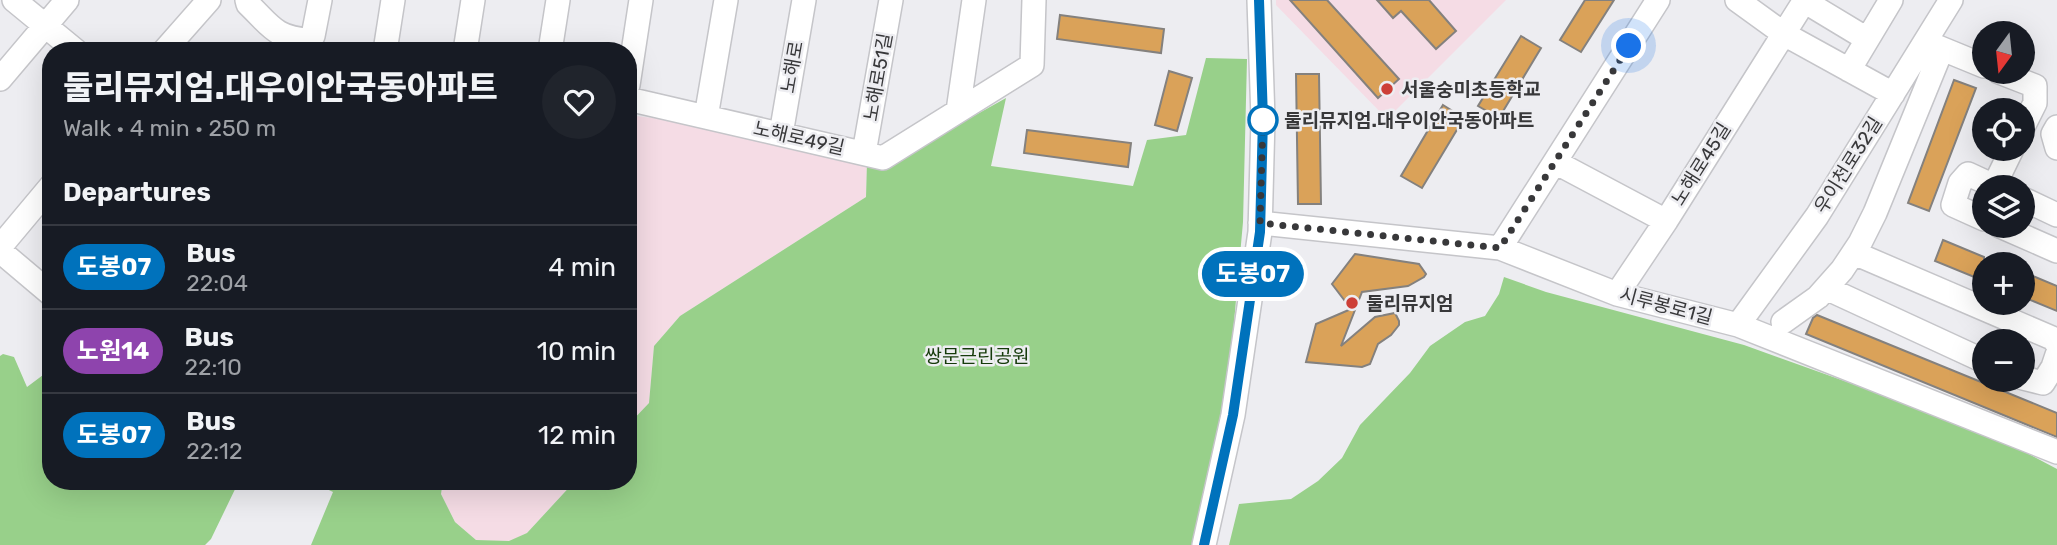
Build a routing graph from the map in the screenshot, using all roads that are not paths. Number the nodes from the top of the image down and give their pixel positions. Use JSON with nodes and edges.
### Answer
{"nodes":[{"id":1,"x":14,"y":0,"type":"edge"},
{"id":2,"x":67,"y":0,"type":"edge"},
{"id":3,"x":209,"y":0,"type":"edge"},
{"id":4,"x":247,"y":0,"type":"edge"},
{"id":5,"x":320,"y":0,"type":"edge"},
{"id":6,"x":393,"y":0,"type":"edge"},
{"id":7,"x":473,"y":0,"type":"edge"},
{"id":8,"x":558,"y":0,"type":"edge"},
{"id":9,"x":640,"y":0,"type":"edge"},
{"id":10,"x":726,"y":0,"type":"edge"},
{"id":11,"x":804,"y":0,"type":"edge"},
{"id":12,"x":891,"y":0,"type":"edge"},
{"id":13,"x":974,"y":0,"type":"edge"},
{"id":14,"x":1034,"y":0,"type":"edge"},
{"id":15,"x":1259,"y":0,"type":"edge"},
{"id":16,"x":1658,"y":0,"type":"edge"},
{"id":17,"x":1738,"y":0,"type":"edge"},
{"id":18,"x":1891,"y":0,"type":"edge"},
{"id":19,"x":1951,"y":0,"type":"edge"},
{"id":20,"x":1805,"y":1,"type":"edge"},
{"id":21,"x":46,"y":26,"type":"junction"},
{"id":22,"x":1784,"y":34,"type":"junction"},
{"id":23,"x":1867,"y":39,"type":"junction"},
{"id":24,"x":65,"y":42,"type":"edge"},
{"id":25,"x":172,"y":42,"type":"edge"},
{"id":26,"x":285,"y":42,"type":"edge"},
{"id":27,"x":298,"y":42,"type":"edge"},
{"id":28,"x":386,"y":42,"type":"edge"},
{"id":29,"x":466,"y":42,"type":"edge"},
{"id":30,"x":551,"y":42,"type":"edge"},
{"id":31,"x":634,"y":42,"type":"edge"},
{"id":32,"x":1933,"y":46,"type":"junction"},
{"id":33,"x":1972,"y":61,"type":"edge"},
{"id":34,"x":1849,"y":70,"type":"junction"},
{"id":35,"x":0,"y":79,"type":"edge"},
{"id":36,"x":2030,"y":84,"type":"edge"},
{"id":37,"x":1892,"y":94,"type":"junction"},
{"id":38,"x":2035,"y":98,"type":"edge"},
{"id":39,"x":637,"y":101,"type":"edge"},
{"id":40,"x":958,"y":111,"type":"junction"},
{"id":41,"x":706,"y":117,"type":"junction"},
{"id":42,"x":2057,"y":127,"type":"edge"},
{"id":43,"x":781,"y":134,"type":"junction"},
{"id":44,"x":2057,"y":148,"type":"edge"},
{"id":45,"x":864,"y":153,"type":"junction"},
{"id":46,"x":1555,"y":162,"type":"junction"},
{"id":47,"x":1972,"y":176,"type":"edge"},
{"id":48,"x":42,"y":197,"type":"edge"},
{"id":49,"x":2035,"y":205,"type":"edge"},
{"id":50,"x":1972,"y":214,"type":"edge"},
{"id":51,"x":2057,"y":215,"type":"edge"},
{"id":52,"x":1666,"y":221,"type":"junction"},
{"id":53,"x":1260,"y":223,"type":"junction"},
{"id":54,"x":2027,"y":238,"type":"edge"},
{"id":55,"x":1500,"y":248,"type":"junction"},
{"id":56,"x":0,"y":249,"type":"edge"},
{"id":57,"x":2057,"y":251,"type":"edge"},
{"id":58,"x":1854,"y":253,"type":"junction"},
{"id":59,"x":42,"y":285,"type":"edge"},
{"id":60,"x":1826,"y":288,"type":"junction"},
{"id":61,"x":1617,"y":294,"type":"junction"},
{"id":62,"x":1783,"y":322,"type":"dead end"},
{"id":63,"x":1738,"y":325,"type":"junction"},
{"id":64,"x":2057,"y":343,"type":"edge"},
{"id":65,"x":1972,"y":355,"type":"edge"},
{"id":66,"x":2057,"y":355,"type":"edge"},
{"id":67,"x":2035,"y":381,"type":"edge"},
{"id":68,"x":2057,"y":452,"type":"edge"},
{"id":69,"x":1204,"y":545,"type":"edge"}],
"edges":[{"from":1,"to":21,"type":"street"},
{"from":2,"to":21,"type":"street"},
{"from":3,"to":25,"type":"street"},
{"from":4,"to":26,"type":"street"},
{"from":5,"to":27,"type":"street"},
{"from":6,"to":28,"type":"street"},
{"from":7,"to":29,"type":"street"},
{"from":8,"to":30,"type":"street"},
{"from":9,"to":31,"type":"street"},
{"from":10,"to":41,"type":"street"},
{"from":11,"to":43,"type":"street","name":"노해로"},
{"from":12,"to":45,"type":"street","name":"노해로51길"},
{"from":13,"to":40,"type":"street"},
{"from":14,"to":40,"type":"street","name":"노해로49길"},
{"from":15,"to":53,"type":"street"},
{"from":16,"to":46,"type":"street"},
{"from":17,"to":22,"type":"street"},
{"from":18,"to":23,"type":"street"},
{"from":19,"to":32,"type":"street","name":"우이천로32길"},
{"from":20,"to":22,"type":"street","name":"노해로45길"},
{"from":20,"to":23,"type":"street"},
{"from":21,"to":24,"type":"street"},
{"from":21,"to":35,"type":"street"},
{"from":22,"to":34,"type":"street"},
{"from":22,"to":52,"type":"street","name":"노해로45길"},
{"from":23,"to":34,"type":"street"},
{"from":32,"to":33,"type":"street"},
{"from":32,"to":37,"type":"street","name":"우이천로32길"},
{"from":32,"to":58,"type":"street"},
{"from":34,"to":37,"type":"street"},
{"from":36,"to":38,"type":"street"},
{"from":37,"to":63,"type":"street","name":"우이천로32길"},
{"from":39,"to":41,"type":"street","name":"노해로49길"},
{"from":40,"to":45,"type":"street","name":"노해로49길"},
{"from":41,"to":43,"type":"street","name":"노해로49길"},
{"from":42,"to":44,"type":"street"},
{"from":43,"to":45,"type":"street","name":"노해로49길"},
{"from":46,"to":52,"type":"street"},
{"from":46,"to":55,"type":"street"},
{"from":47,"to":50,"type":"street"},
{"from":48,"to":56,"type":"street"},
{"from":49,"to":51,"type":"street"},
{"from":52,"to":61,"type":"street","name":"노해로45길"},
{"from":53,"to":55,"type":"street","name":"시루봉로1길"},
{"from":53,"to":69,"type":"street"},
{"from":54,"to":57,"type":"street"},
{"from":55,"to":61,"type":"street","name":"시루봉로1길"},
{"from":56,"to":59,"type":"street"},
{"from":58,"to":60,"type":"street"},
{"from":58,"to":64,"type":"street"},
{"from":60,"to":62,"type":"street"},
{"from":60,"to":65,"type":"street"},
{"from":61,"to":63,"type":"street","name":"시루봉로1길"},
{"from":63,"to":68,"type":"street","name":"시루봉로1길"},
{"from":66,"to":67,"type":"street"}]}
